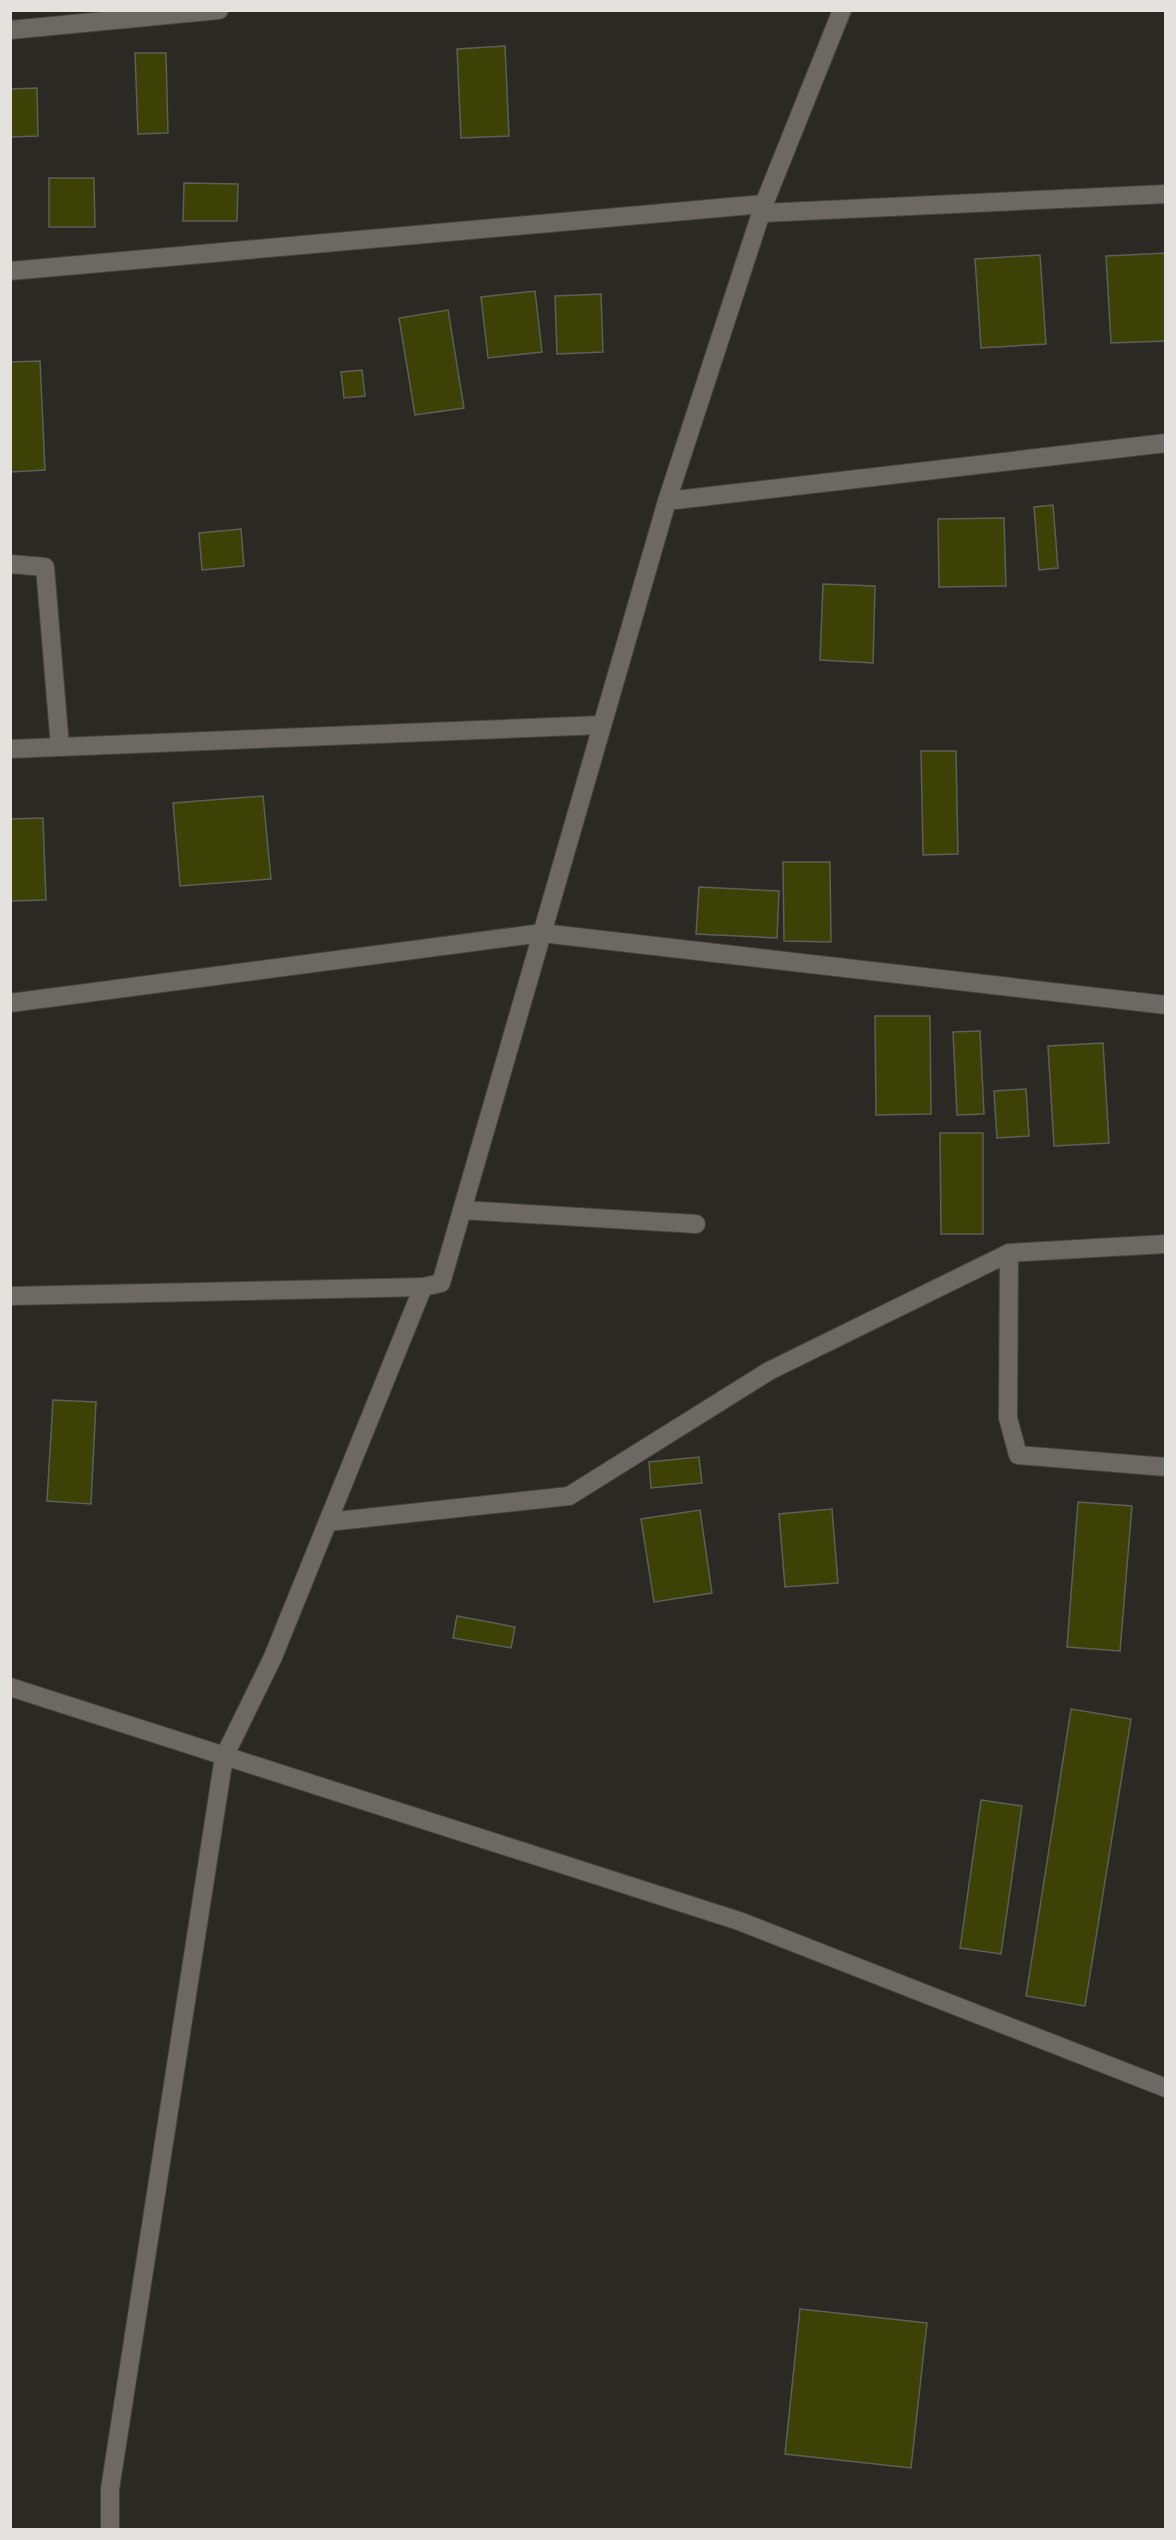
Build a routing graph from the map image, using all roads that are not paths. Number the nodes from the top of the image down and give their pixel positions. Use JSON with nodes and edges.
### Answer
{"nodes":[{"id":1,"x":219,"y":10,"type":"edge"},
{"id":2,"x":842,"y":10,"type":"edge"},
{"id":3,"x":10,"y":30,"type":"edge"},
{"id":4,"x":1166,"y":194,"type":"edge"},
{"id":5,"x":762,"y":208,"type":"junction"},
{"id":6,"x":10,"y":271,"type":"edge"},
{"id":7,"x":1166,"y":443,"type":"edge"},
{"id":8,"x":667,"y":501,"type":"junction"},
{"id":9,"x":10,"y":564,"type":"edge"},
{"id":10,"x":602,"y":725,"type":"junction"},
{"id":11,"x":60,"y":747,"type":"junction"},
{"id":12,"x":10,"y":749,"type":"edge"},
{"id":13,"x":542,"y":933,"type":"junction"},
{"id":14,"x":10,"y":1004,"type":"edge"},
{"id":15,"x":1166,"y":1005,"type":"edge"},
{"id":16,"x":462,"y":1210,"type":"junction"},
{"id":17,"x":696,"y":1224,"type":"dead end"},
{"id":18,"x":1166,"y":1244,"type":"edge"},
{"id":19,"x":1009,"y":1253,"type":"junction"},
{"id":20,"x":423,"y":1287,"type":"junction"},
{"id":21,"x":10,"y":1296,"type":"edge"},
{"id":22,"x":1166,"y":1467,"type":"edge"},
{"id":23,"x":328,"y":1522,"type":"junction"},
{"id":24,"x":10,"y":1687,"type":"edge"},
{"id":25,"x":224,"y":1757,"type":"junction"},
{"id":26,"x":1166,"y":2088,"type":"edge"},
{"id":27,"x":110,"y":2529,"type":"edge"}],
"edges":[{"from":1,"to":3,"type":"street"},
{"from":2,"to":5,"type":"street"},
{"from":4,"to":5,"type":"street"},
{"from":5,"to":6,"type":"street"},
{"from":5,"to":8,"type":"street"},
{"from":7,"to":8,"type":"street"},
{"from":8,"to":10,"type":"street"},
{"from":9,"to":11,"type":"street"},
{"from":10,"to":11,"type":"street"},
{"from":10,"to":13,"type":"street"},
{"from":11,"to":12,"type":"street"},
{"from":13,"to":14,"type":"street"},
{"from":13,"to":15,"type":"street"},
{"from":13,"to":16,"type":"street"},
{"from":16,"to":17,"type":"street"},
{"from":16,"to":20,"type":"street"},
{"from":18,"to":19,"type":"street"},
{"from":19,"to":22,"type":"street"},
{"from":19,"to":23,"type":"street"},
{"from":20,"to":21,"type":"street"},
{"from":20,"to":23,"type":"street"},
{"from":23,"to":25,"type":"street"},
{"from":24,"to":25,"type":"street"},
{"from":25,"to":26,"type":"street"},
{"from":25,"to":27,"type":"street"}]}
